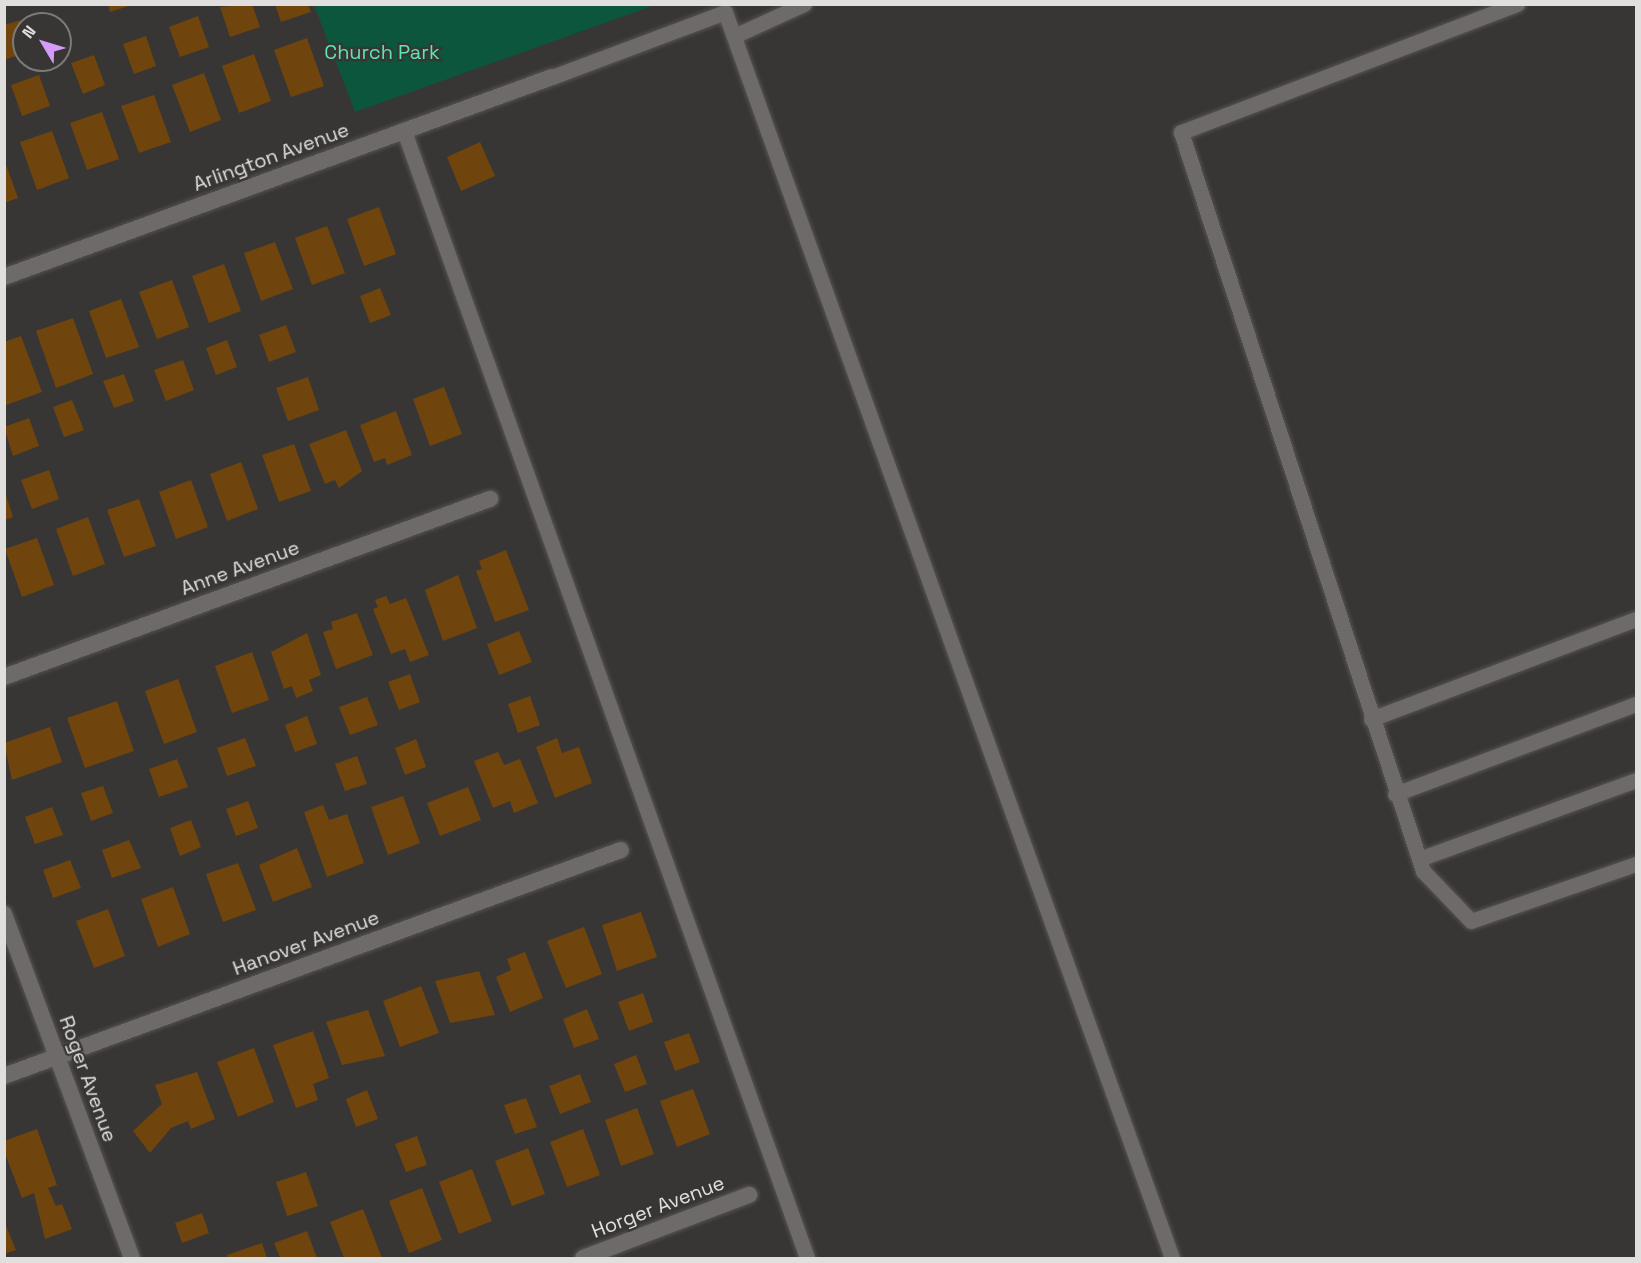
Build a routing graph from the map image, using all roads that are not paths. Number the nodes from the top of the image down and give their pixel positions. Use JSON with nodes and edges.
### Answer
{"nodes":[{"id":1,"x":804,"y":4,"type":"edge"},
{"id":2,"x":1517,"y":4,"type":"edge"},
{"id":3,"x":734,"y":36,"type":"junction"},
{"id":4,"x":552,"y":77,"type":"joint"},
{"id":5,"x":404,"y":131,"type":"junction"},
{"id":6,"x":4,"y":277,"type":"edge"},
{"id":7,"x":490,"y":499,"type":"dead end"},
{"id":8,"x":1636,"y":619,"type":"edge"},
{"id":9,"x":4,"y":676,"type":"edge"},
{"id":10,"x":1636,"y":704,"type":"edge"},
{"id":11,"x":1371,"y":719,"type":"junction"},
{"id":12,"x":1636,"y":780,"type":"edge"},
{"id":13,"x":1395,"y":794,"type":"junction"},
{"id":14,"x":621,"y":850,"type":"dead end"},
{"id":15,"x":1419,"y":860,"type":"junction"},
{"id":16,"x":1636,"y":864,"type":"edge"},
{"id":17,"x":4,"y":914,"type":"edge"},
{"id":18,"x":57,"y":1057,"type":"junction"},
{"id":19,"x":4,"y":1076,"type":"edge"},
{"id":20,"x":749,"y":1196,"type":"dead end"},
{"id":21,"x":132,"y":1258,"type":"edge"},
{"id":22,"x":582,"y":1258,"type":"edge"},
{"id":23,"x":807,"y":1258,"type":"edge"},
{"id":24,"x":1172,"y":1258,"type":"edge"}],
"edges":[{"from":1,"to":3,"type":"lane"},
{"from":2,"to":11,"type":"lane"},
{"from":3,"to":4,"type":"lane"},
{"from":3,"to":24,"type":"lane"},
{"from":4,"to":5,"type":"street","name":"Arlington Avenue"},
{"from":5,"to":6,"type":"street","name":"Arlington Avenue"},
{"from":5,"to":23,"type":"lane"},
{"from":7,"to":9,"type":"street","name":"Anne Avenue"},
{"from":8,"to":11,"type":"lane"},
{"from":10,"to":13,"type":"lane"},
{"from":11,"to":13,"type":"lane"},
{"from":12,"to":15,"type":"lane"},
{"from":13,"to":15,"type":"lane"},
{"from":14,"to":18,"type":"street","name":"Hanover Avenue"},
{"from":15,"to":16,"type":"lane"},
{"from":17,"to":18,"type":"street","name":"Roger Avenue"},
{"from":18,"to":19,"type":"street","name":"Hanover Avenue"},
{"from":18,"to":21,"type":"street","name":"Roger Avenue"},
{"from":20,"to":22,"type":"street","name":"Horger Avenue"}]}
